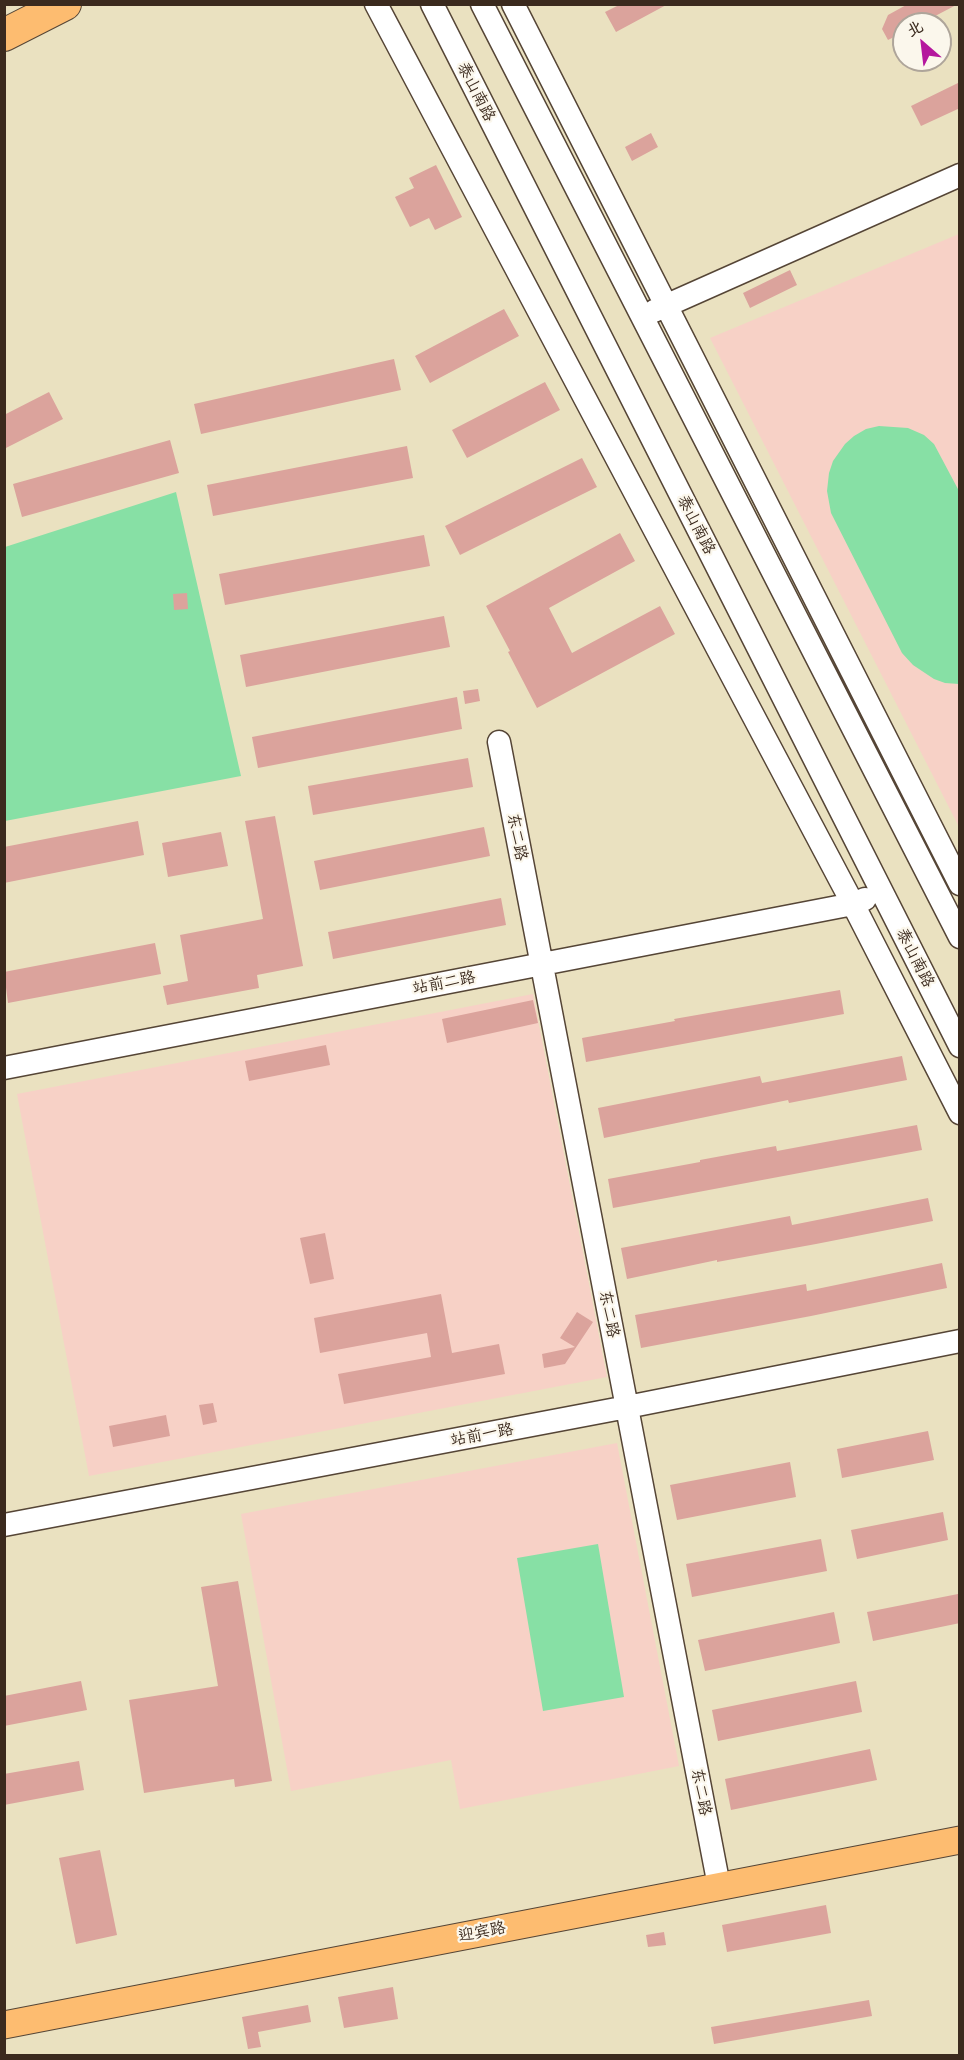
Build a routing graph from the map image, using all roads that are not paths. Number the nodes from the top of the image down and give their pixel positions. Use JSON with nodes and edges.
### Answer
{"nodes":[{"id":1,"x":31,"y":4,"type":"edge"},
{"id":2,"x":65,"y":4,"type":"edge"},
{"id":3,"x":376,"y":4,"type":"edge"},
{"id":4,"x":432,"y":4,"type":"edge"},
{"id":5,"x":482,"y":4,"type":"edge"},
{"id":6,"x":513,"y":4,"type":"edge"},
{"id":7,"x":4,"y":18,"type":"edge"},
{"id":8,"x":4,"y":35,"type":"edge"},
{"id":9,"x":960,"y":175,"type":"edge"},
{"id":10,"x":666,"y":306,"type":"junction"},
{"id":11,"x":641,"y":315,"type":"junction"},
{"id":12,"x":499,"y":742,"type":"dead end"},
{"id":13,"x":960,"y":884,"type":"edge"},
{"id":14,"x":882,"y":892,"type":"junction"},
{"id":15,"x":853,"y":904,"type":"junction"},
{"id":16,"x":960,"y":938,"type":"edge"},
{"id":17,"x":542,"y":964,"type":"junction"},
{"id":18,"x":960,"y":1046,"type":"edge"},
{"id":19,"x":4,"y":1068,"type":"edge"},
{"id":20,"x":960,"y":1113,"type":"edge"},
{"id":21,"x":960,"y":1341,"type":"edge"},
{"id":22,"x":627,"y":1407,"type":"junction"},
{"id":23,"x":4,"y":1525,"type":"edge"},
{"id":24,"x":960,"y":1840,"type":"edge"},
{"id":25,"x":719,"y":1886,"type":"junction"},
{"id":26,"x":4,"y":2025,"type":"edge"}],
"edges":[{"from":1,"to":7,"type":"highway"},
{"from":2,"to":8,"type":"highway"},
{"from":3,"to":15,"type":"street"},
{"from":4,"to":14,"type":"street","name":"泰山南路"},
{"from":5,"to":11,"type":"street"},
{"from":6,"to":10,"type":"street"},
{"from":9,"to":10,"type":"street"},
{"from":10,"to":11,"type":"street"},
{"from":10,"to":13,"type":"street"},
{"from":11,"to":16,"type":"street"},
{"from":12,"to":17,"type":"street","name":"东二路"},
{"from":14,"to":15,"type":"street","name":"站前二路"},
{"from":14,"to":18,"type":"street","name":"泰山南路"},
{"from":15,"to":17,"type":"street","name":"站前二路"},
{"from":15,"to":20,"type":"street"},
{"from":17,"to":19,"type":"street","name":"站前二路"},
{"from":17,"to":22,"type":"street","name":"东二路"},
{"from":21,"to":22,"type":"street","name":"站前一路"},
{"from":22,"to":23,"type":"street","name":"站前一路"},
{"from":22,"to":25,"type":"street","name":"东二路"},
{"from":24,"to":25,"type":"main road","name":"迎宾路"},
{"from":25,"to":26,"type":"main road","name":"迎宾路"}]}
